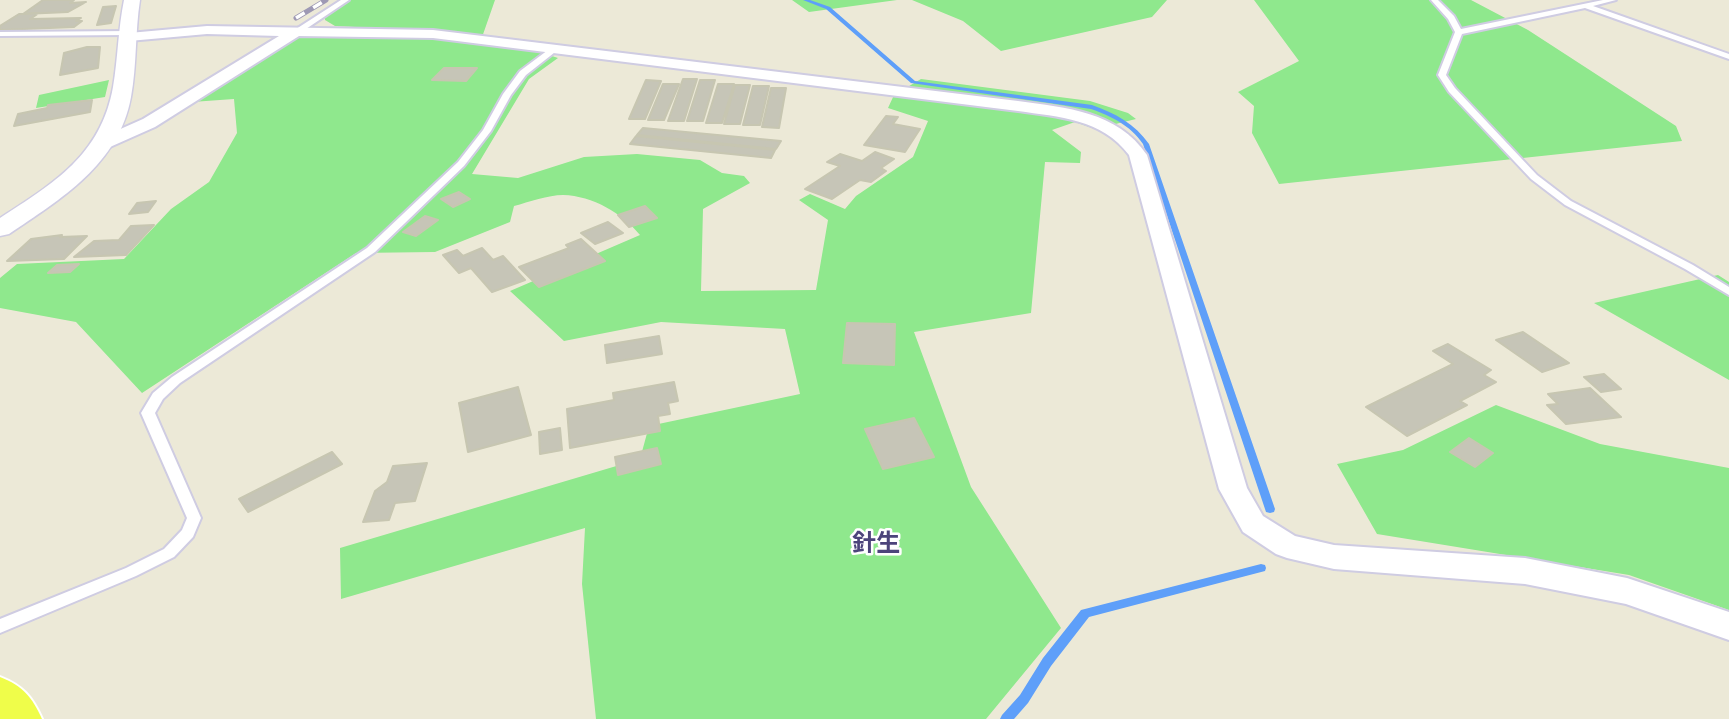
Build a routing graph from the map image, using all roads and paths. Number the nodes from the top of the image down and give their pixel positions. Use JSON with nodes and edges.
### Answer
{"nodes":[{"id":1,"x":132,"y":0,"type":"edge"},
{"id":2,"x":346,"y":0,"type":"edge"},
{"id":3,"x":1434,"y":0,"type":"edge"},
{"id":4,"x":1613,"y":0,"type":"edge"},
{"id":5,"x":1585,"y":6,"type":"junction"},
{"id":6,"x":297,"y":31,"type":"junction"},
{"id":7,"x":1459,"y":32,"type":"junction"},
{"id":8,"x":0,"y":34,"type":"edge"},
{"id":9,"x":129,"y":35,"type":"junction"},
{"id":10,"x":555,"y":49,"type":"junction"},
{"id":11,"x":1729,"y":57,"type":"edge"},
{"id":12,"x":104,"y":143,"type":"junction"},
{"id":13,"x":0,"y":229,"type":"edge"},
{"id":14,"x":1729,"y":292,"type":"edge"},
{"id":15,"x":0,"y":626,"type":"edge"},
{"id":16,"x":1729,"y":626,"type":"edge"},
{"id":17,"x":0,"y":702,"type":"edge"},
{"id":18,"x":14,"y":719,"type":"edge"}],
"edges":[{"from":1,"to":9,"type":"street"},
{"from":2,"to":6,"type":"lane"},
{"from":3,"to":7,"type":"lane"},
{"from":4,"to":5,"type":"lane"},
{"from":5,"to":7,"type":"lane"},
{"from":5,"to":11,"type":"lane"},
{"from":6,"to":9,"type":"street"},
{"from":6,"to":10,"type":"street"},
{"from":6,"to":12,"type":"street"},
{"from":7,"to":14,"type":"lane"},
{"from":8,"to":9,"type":"lane"},
{"from":9,"to":12,"type":"street"},
{"from":10,"to":15,"type":"lane"},
{"from":10,"to":16,"type":"street"},
{"from":12,"to":13,"type":"street"},
{"from":17,"to":18,"type":"main road"}]}
